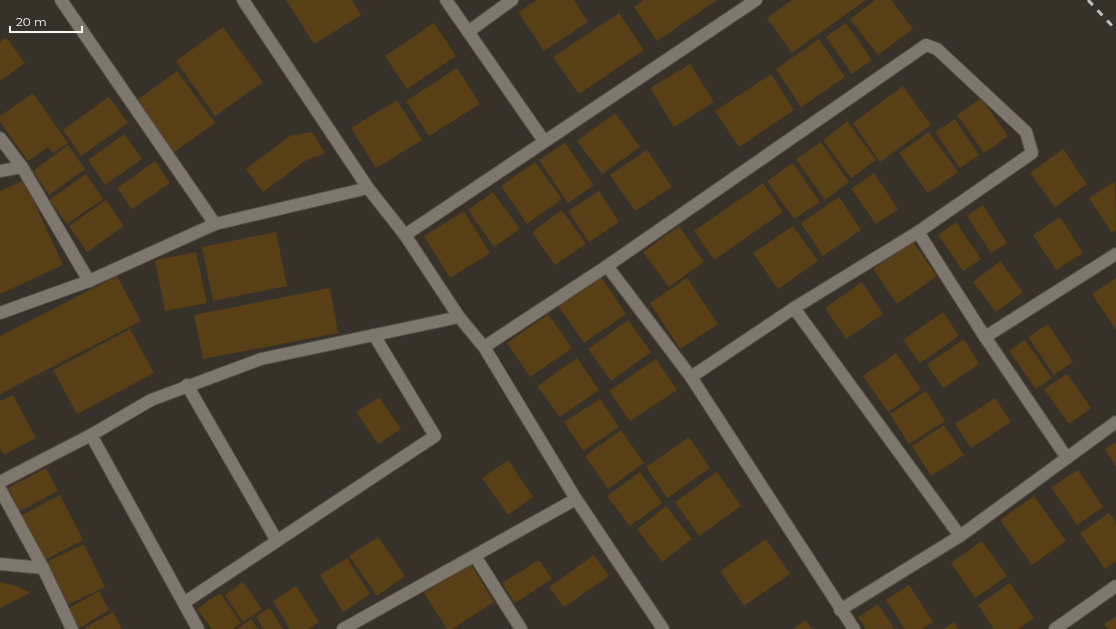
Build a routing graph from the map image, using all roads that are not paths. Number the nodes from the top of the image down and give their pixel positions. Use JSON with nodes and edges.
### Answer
{"nodes":[{"id":1,"x":61,"y":0,"type":"edge"},
{"id":2,"x":243,"y":0,"type":"edge"},
{"id":3,"x":446,"y":0,"type":"edge"},
{"id":4,"x":512,"y":0,"type":"edge"},
{"id":5,"x":756,"y":0,"type":"edge"},
{"id":6,"x":468,"y":32,"type":"junction"},
{"id":7,"x":0,"y":138,"type":"edge"},
{"id":8,"x":544,"y":141,"type":"junction"},
{"id":9,"x":22,"y":166,"type":"junction"},
{"id":10,"x":0,"y":171,"type":"edge"},
{"id":11,"x":368,"y":188,"type":"junction"},
{"id":12,"x":215,"y":224,"type":"junction"},
{"id":13,"x":918,"y":232,"type":"junction"},
{"id":14,"x":405,"y":235,"type":"junction"},
{"id":15,"x":1116,"y":254,"type":"edge"},
{"id":16,"x":607,"y":266,"type":"junction"},
{"id":17,"x":89,"y":281,"type":"junction"},
{"id":18,"x":794,"y":308,"type":"junction"},
{"id":19,"x":0,"y":313,"type":"edge"},
{"id":20,"x":459,"y":317,"type":"junction"},
{"id":21,"x":374,"y":335,"type":"junction"},
{"id":22,"x":985,"y":337,"type":"junction"},
{"id":23,"x":484,"y":347,"type":"junction"},
{"id":24,"x":691,"y":377,"type":"junction"},
{"id":25,"x":187,"y":385,"type":"junction"},
{"id":26,"x":1116,"y":422,"type":"edge"},
{"id":27,"x":91,"y":435,"type":"junction"},
{"id":28,"x":1067,"y":458,"type":"junction"},
{"id":29,"x":0,"y":482,"type":"edge"},
{"id":30,"x":0,"y":489,"type":"edge"},
{"id":31,"x":576,"y":499,"type":"junction"},
{"id":32,"x":960,"y":536,"type":"junction"},
{"id":33,"x":277,"y":541,"type":"junction"},
{"id":34,"x":475,"y":556,"type":"junction"},
{"id":35,"x":0,"y":564,"type":"edge"},
{"id":36,"x":43,"y":568,"type":"junction"},
{"id":37,"x":1116,"y":586,"type":"edge"},
{"id":38,"x":185,"y":602,"type":"junction"},
{"id":39,"x":840,"y":610,"type":"junction"},
{"id":40,"x":72,"y":629,"type":"edge"},
{"id":41,"x":198,"y":629,"type":"edge"},
{"id":42,"x":343,"y":629,"type":"edge"},
{"id":43,"x":521,"y":629,"type":"edge"},
{"id":44,"x":663,"y":629,"type":"edge"},
{"id":45,"x":854,"y":629,"type":"edge"},
{"id":46,"x":1055,"y":629,"type":"edge"}],
"edges":[{"from":1,"to":12,"type":"street"},
{"from":2,"to":11,"type":"street"},
{"from":3,"to":6,"type":"street"},
{"from":4,"to":6,"type":"street"},
{"from":5,"to":8,"type":"street"},
{"from":6,"to":8,"type":"street"},
{"from":7,"to":9,"type":"street"},
{"from":8,"to":14,"type":"street"},
{"from":9,"to":10,"type":"street"},
{"from":9,"to":17,"type":"street"},
{"from":11,"to":12,"type":"street"},
{"from":11,"to":14,"type":"street"},
{"from":12,"to":17,"type":"street"},
{"from":13,"to":16,"type":"street"},
{"from":13,"to":18,"type":"street"},
{"from":13,"to":22,"type":"street"},
{"from":14,"to":20,"type":"street"},
{"from":15,"to":22,"type":"street"},
{"from":16,"to":23,"type":"street"},
{"from":16,"to":24,"type":"street"},
{"from":17,"to":19,"type":"street"},
{"from":18,"to":24,"type":"street"},
{"from":18,"to":32,"type":"street"},
{"from":20,"to":21,"type":"street"},
{"from":20,"to":23,"type":"street"},
{"from":21,"to":25,"type":"street"},
{"from":21,"to":33,"type":"street"},
{"from":22,"to":28,"type":"street"},
{"from":23,"to":31,"type":"street"},
{"from":24,"to":39,"type":"street"},
{"from":25,"to":27,"type":"street"},
{"from":25,"to":33,"type":"street"},
{"from":26,"to":28,"type":"street"},
{"from":27,"to":29,"type":"street"},
{"from":27,"to":38,"type":"street"},
{"from":28,"to":32,"type":"street"},
{"from":30,"to":36,"type":"street"},
{"from":31,"to":34,"type":"street"},
{"from":31,"to":44,"type":"street"},
{"from":32,"to":39,"type":"street"},
{"from":33,"to":38,"type":"street"},
{"from":34,"to":42,"type":"street"},
{"from":34,"to":43,"type":"street"},
{"from":35,"to":36,"type":"street"},
{"from":36,"to":40,"type":"street"},
{"from":37,"to":46,"type":"street"},
{"from":38,"to":41,"type":"street"},
{"from":39,"to":45,"type":"street"}]}
